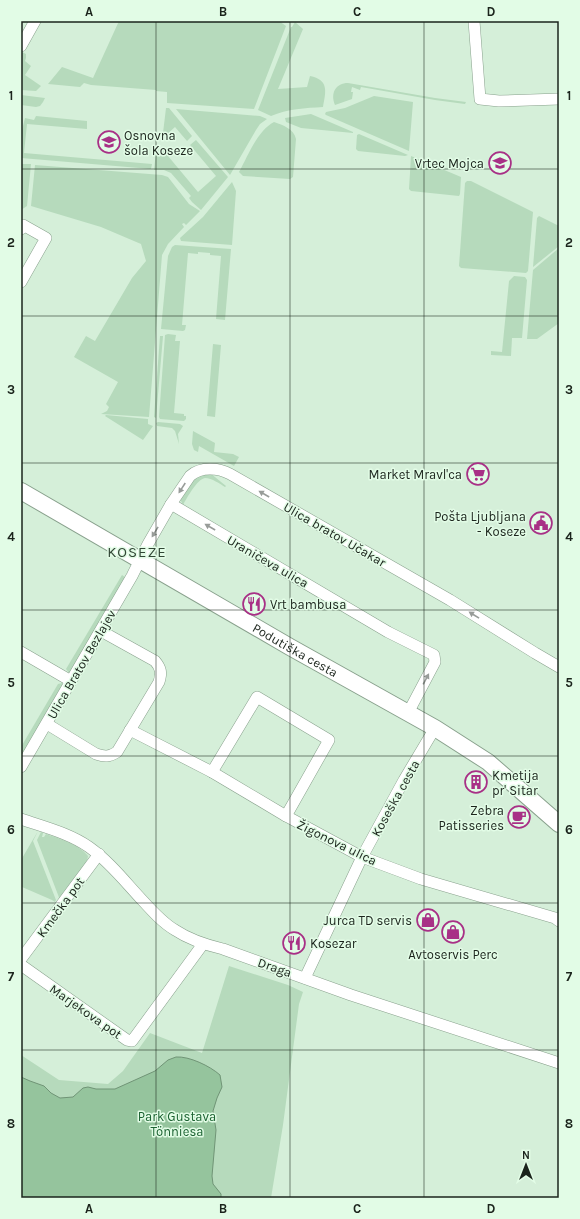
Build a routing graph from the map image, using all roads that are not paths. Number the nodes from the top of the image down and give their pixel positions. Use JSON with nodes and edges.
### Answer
{"nodes":[{"id":1,"x":35,"y":21,"type":"edge"},
{"id":2,"x":474,"y":21,"type":"edge"},
{"id":3,"x":21,"y":46,"type":"edge"},
{"id":4,"x":559,"y":100,"type":"edge"},
{"id":5,"x":21,"y":229,"type":"edge"},
{"id":6,"x":21,"y":282,"type":"edge"},
{"id":7,"x":21,"y":491,"type":"edge"},
{"id":8,"x":171,"y":504,"type":"junction"},
{"id":9,"x":140,"y":560,"type":"junction"},
{"id":10,"x":101,"y":631,"type":"junction"},
{"id":11,"x":21,"y":652,"type":"edge"},
{"id":12,"x":559,"y":667,"type":"edge"},
{"id":13,"x":71,"y":681,"type":"junction"},
{"id":14,"x":408,"y":713,"type":"junction"},
{"id":15,"x":47,"y":724,"type":"junction"},
{"id":16,"x":435,"y":728,"type":"junction"},
{"id":17,"x":130,"y":730,"type":"junction"},
{"id":18,"x":21,"y":767,"type":"edge"},
{"id":19,"x":212,"y":772,"type":"junction"},
{"id":20,"x":286,"y":816,"type":"junction"},
{"id":21,"x":21,"y":819,"type":"edge"},
{"id":22,"x":559,"y":824,"type":"edge"},
{"id":23,"x":99,"y":854,"type":"junction"},
{"id":24,"x":362,"y":857,"type":"junction"},
{"id":25,"x":559,"y":921,"type":"edge"},
{"id":26,"x":203,"y":944,"type":"junction"},
{"id":27,"x":21,"y":960,"type":"edge"},
{"id":28,"x":21,"y":965,"type":"edge"},
{"id":29,"x":305,"y":978,"type":"junction"},
{"id":30,"x":559,"y":1063,"type":"edge"}],
"edges":[{"from":1,"to":3,"type":"street"},
{"from":2,"to":4,"type":"street"},
{"from":5,"to":6,"type":"street"},
{"from":7,"to":9,"type":"main road","name":"Podutiška cesta"},
{"from":8,"to":9,"type":"street","name":"Ulica bratov Učakar","one_way":true},
{"from":12,"to":8,"type":"street","name":"Ulica bratov Učakar","one_way":true},
{"from":14,"to":8,"type":"street","name":"Uraničeva ulica","one_way":true},
{"from":9,"to":10,"type":"street","name":"Ulica Bratov Bezlajev"},
{"from":9,"to":14,"type":"main road","name":"Podutiška cesta"},
{"from":10,"to":13,"type":"street","name":"Ulica Bratov Bezlajev"},
{"from":10,"to":17,"type":"street"},
{"from":11,"to":13,"type":"street"},
{"from":13,"to":15,"type":"street","name":"Ulica Bratov Bezlajev"},
{"from":14,"to":16,"type":"main road","name":"Podutiška cesta"},
{"from":15,"to":17,"type":"street"},
{"from":15,"to":18,"type":"street","name":"Ulica Bratov Bezlajev"},
{"from":16,"to":22,"type":"main road","name":"Podutiška cesta"},
{"from":16,"to":24,"type":"street","name":"Koseška cesta"},
{"from":17,"to":19,"type":"street","name":"Žigonova ulica"},
{"from":19,"to":20,"type":"street","name":"Žigonova ulica"},
{"from":19,"to":20,"type":"street"},
{"from":20,"to":24,"type":"street","name":"Žigonova ulica"},
{"from":21,"to":23,"type":"street","name":"Draga"},
{"from":23,"to":26,"type":"street","name":"Draga"},
{"from":23,"to":27,"type":"street","name":"Kmečka pot"},
{"from":24,"to":25,"type":"street","name":"Žigonova ulica"},
{"from":24,"to":29,"type":"street","name":"Koseška cesta"},
{"from":26,"to":28,"type":"street","name":"Marjekova pot"},
{"from":26,"to":29,"type":"street","name":"Draga"},
{"from":29,"to":30,"type":"street","name":"Draga"}]}
